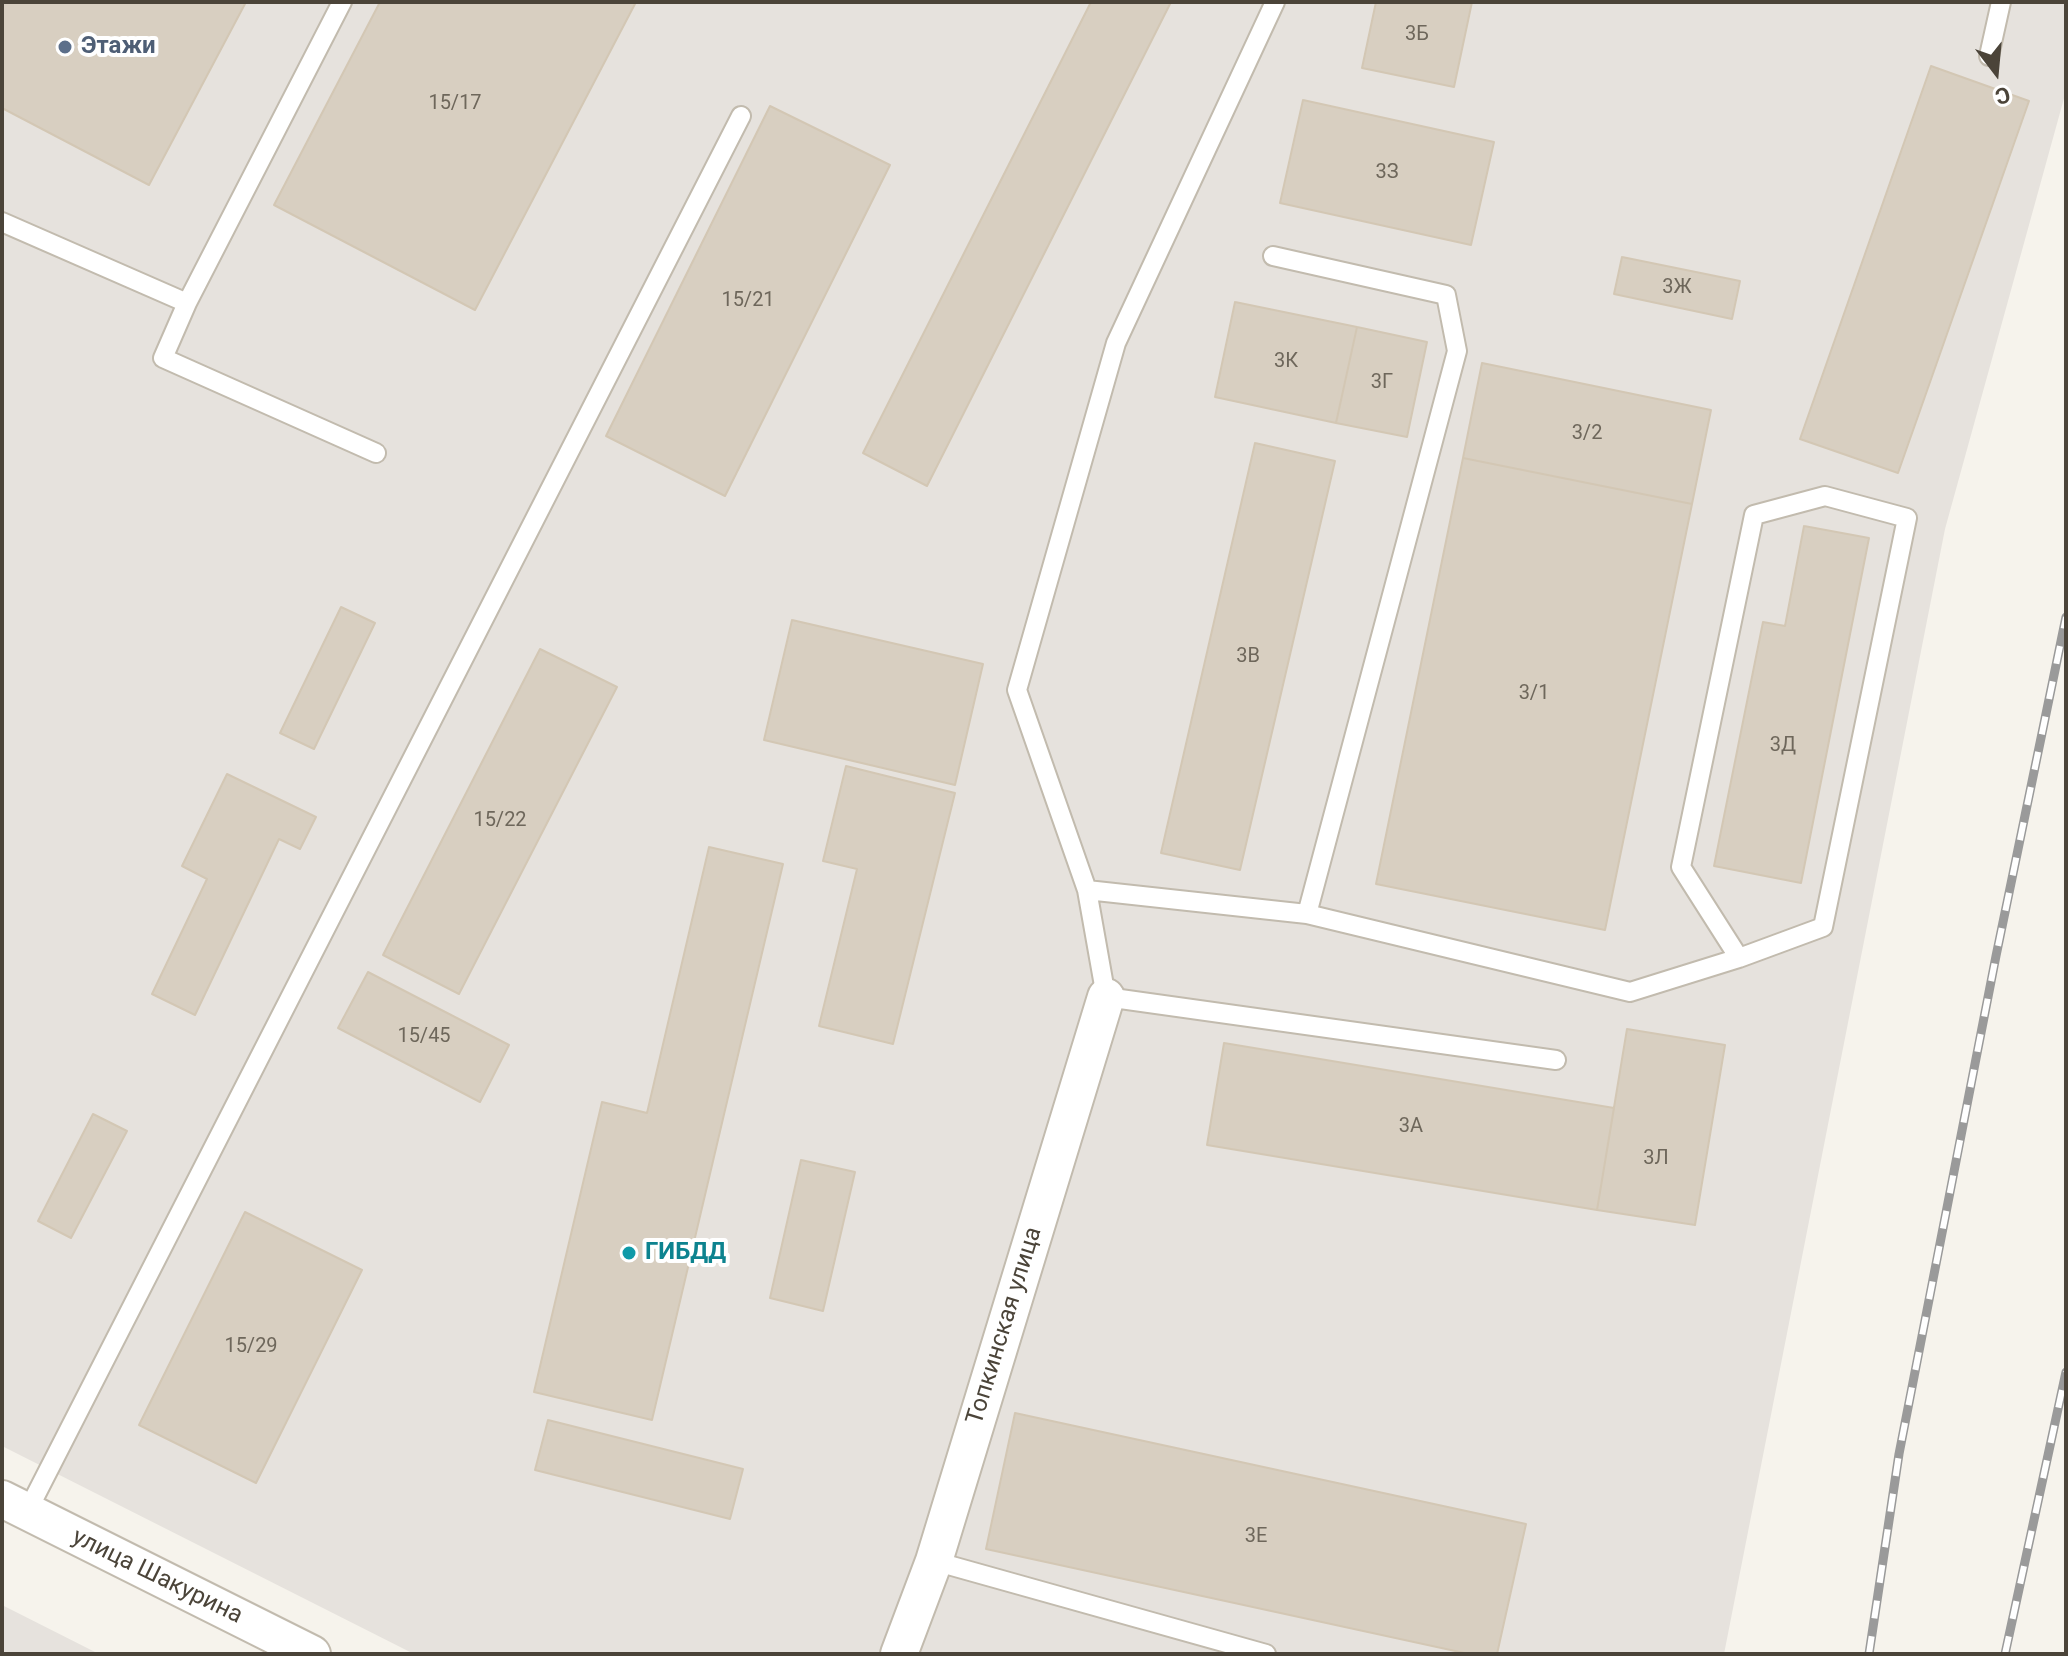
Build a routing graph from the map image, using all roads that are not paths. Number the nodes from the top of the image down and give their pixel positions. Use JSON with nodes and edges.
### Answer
{"nodes":[{"id":1,"x":342,"y":2,"type":"edge"},
{"id":2,"x":1275,"y":2,"type":"edge"},
{"id":3,"x":2001,"y":2,"type":"edge"},
{"id":4,"x":1989,"y":56,"type":"dead end"},
{"id":5,"x":741,"y":116,"type":"dead end"},
{"id":6,"x":2,"y":222,"type":"edge"},
{"id":7,"x":1273,"y":256,"type":"dead end"},
{"id":8,"x":187,"y":303,"type":"junction"},
{"id":9,"x":376,"y":453,"type":"dead end"},
{"id":10,"x":1087,"y":890,"type":"junction"},
{"id":11,"x":1307,"y":914,"type":"junction"},
{"id":12,"x":1739,"y":958,"type":"junction"},
{"id":13,"x":1106,"y":997,"type":"junction"},
{"id":14,"x":1556,"y":1060,"type":"dead end"},
{"id":15,"x":15,"y":1505,"type":"edge"},
{"id":16,"x":934,"y":1561,"type":"junction"},
{"id":17,"x":312,"y":1654,"type":"edge"},
{"id":18,"x":899,"y":1654,"type":"edge"},
{"id":19,"x":1266,"y":1654,"type":"edge"}],
"edges":[{"from":1,"to":8,"type":"lane"},
{"from":2,"to":10,"type":"lane"},
{"from":3,"to":4,"type":"lane"},
{"from":5,"to":15,"type":"lane"},
{"from":6,"to":8,"type":"lane"},
{"from":7,"to":11,"type":"lane"},
{"from":8,"to":9,"type":"lane"},
{"from":10,"to":11,"type":"lane"},
{"from":10,"to":13,"type":"lane"},
{"from":11,"to":12,"type":"lane"},
{"from":12,"to":12,"type":"lane"},
{"from":13,"to":14,"type":"lane"},
{"from":13,"to":16,"type":"street","name":"Топкинская улица"},
{"from":15,"to":17,"type":"street","name":"улица Шакурина"},
{"from":16,"to":18,"type":"street","name":"Топкинская улица"},
{"from":16,"to":19,"type":"lane"}]}
